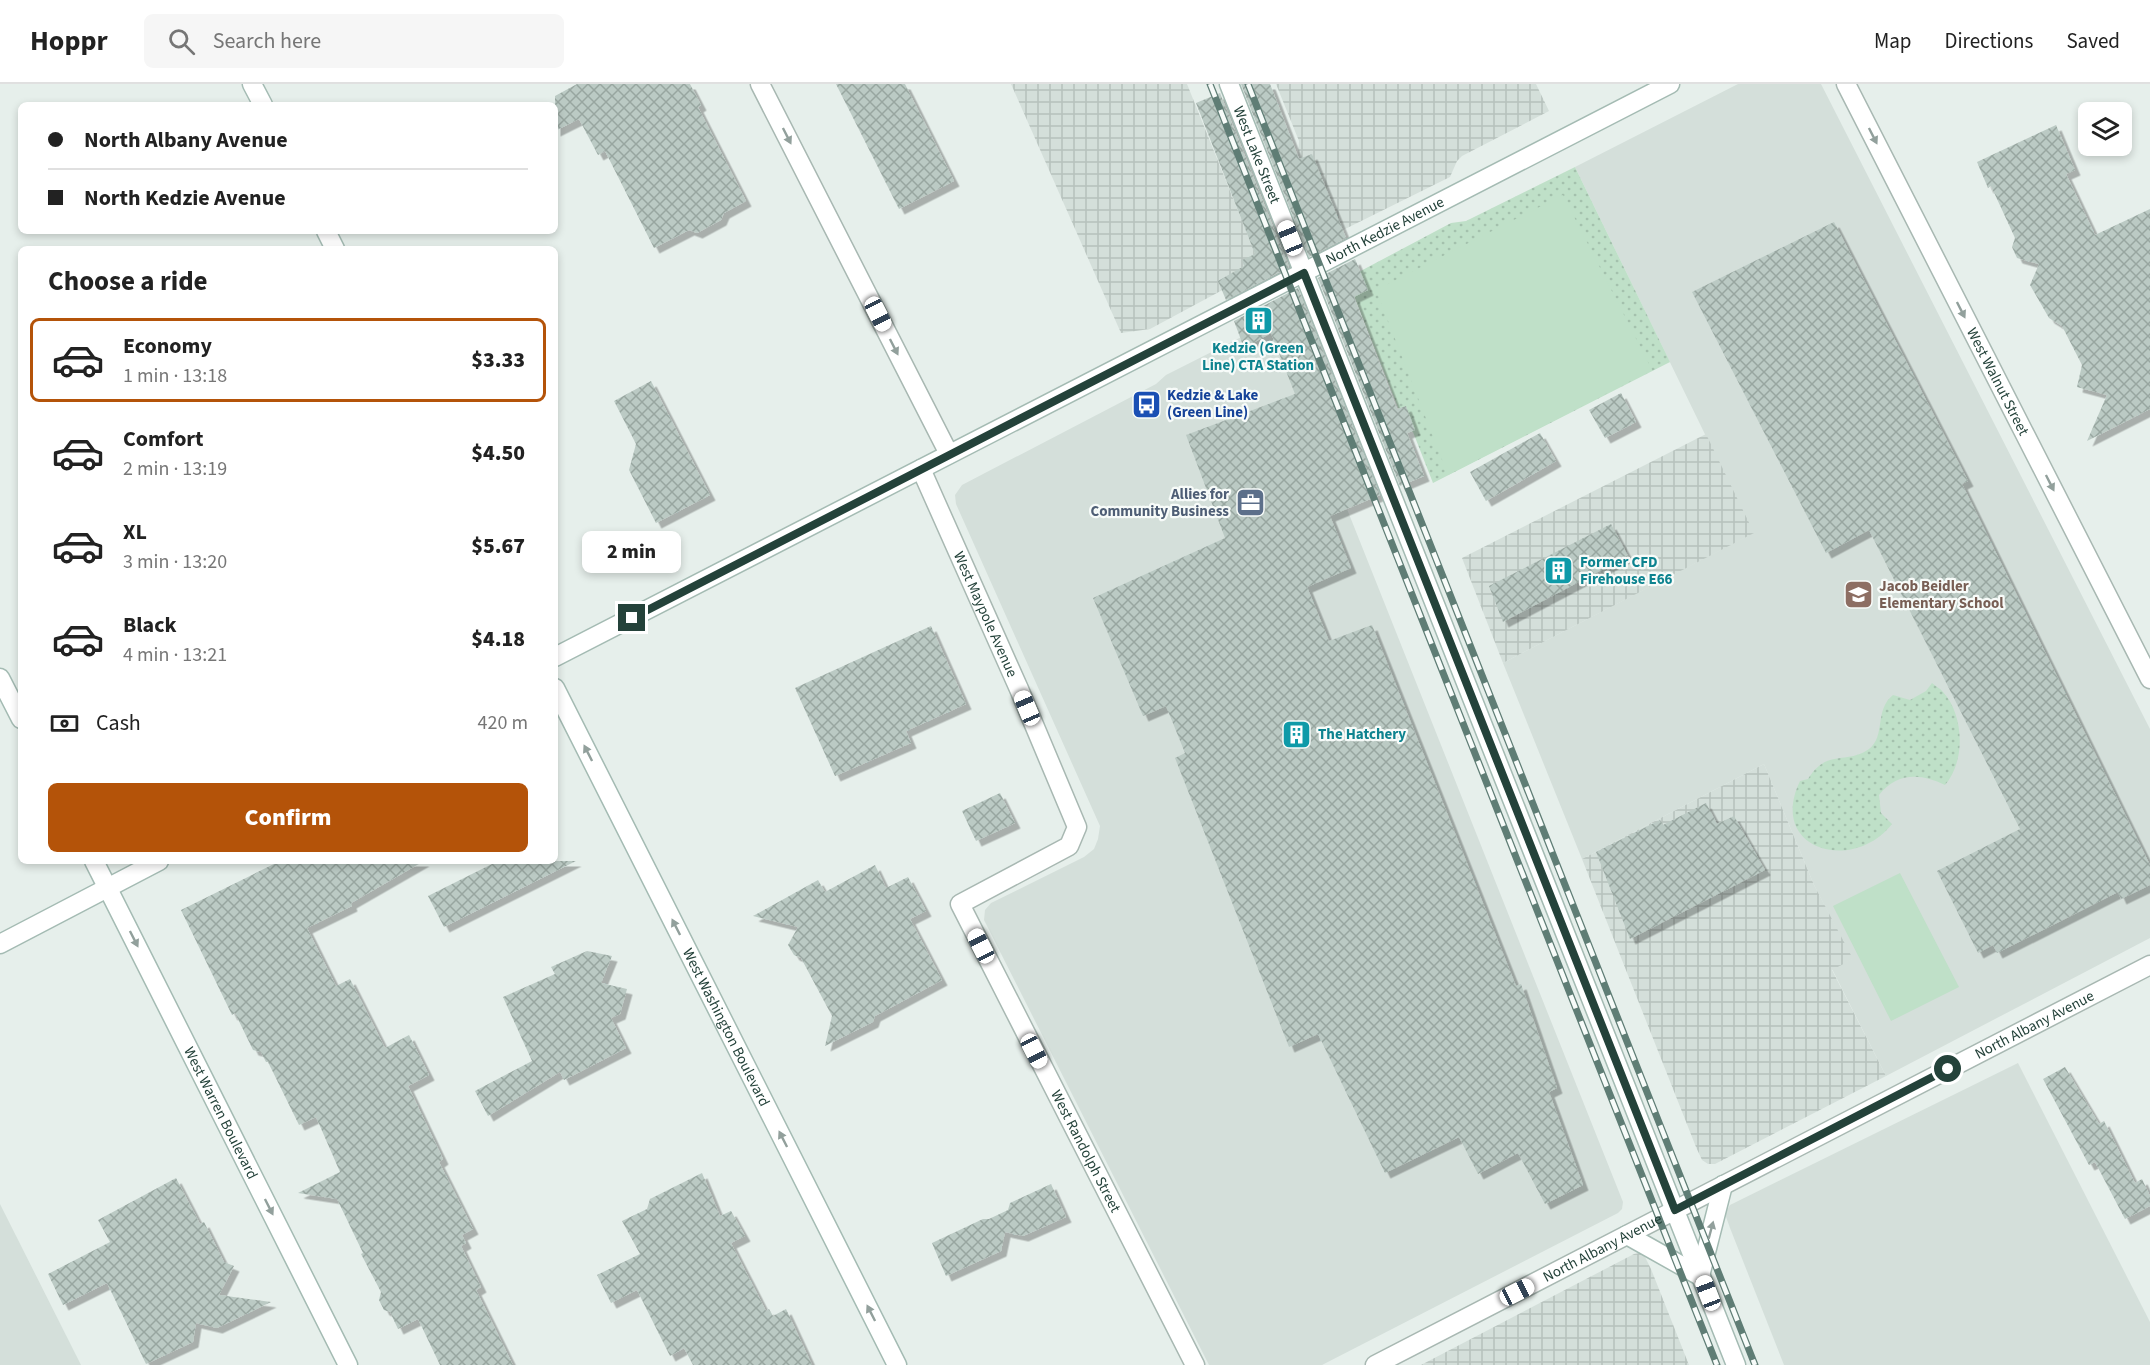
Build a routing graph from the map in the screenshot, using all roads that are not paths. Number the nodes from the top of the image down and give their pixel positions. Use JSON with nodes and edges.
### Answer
{"nodes":[{"id":1,"x":252,"y":84,"type":"edge"},
{"id":2,"x":760,"y":84,"type":"edge"},
{"id":3,"x":1229,"y":84,"type":"edge"},
{"id":4,"x":1670,"y":84,"type":"edge"},
{"id":5,"x":1846,"y":84,"type":"edge"},
{"id":6,"x":261,"y":102,"type":"edge"},
{"id":7,"x":1304,"y":273,"type":"junction"},
{"id":8,"x":949,"y":454,"type":"junction"},
{"id":9,"x":921,"y":469,"type":"junction"},
{"id":10,"x":558,"y":655,"type":"edge"},
{"id":11,"x":0,"y":678,"type":"edge"},
{"id":12,"x":2150,"y":679,"type":"edge"},
{"id":13,"x":558,"y":694,"type":"edge"},
{"id":14,"x":18,"y":713,"type":"edge"},
{"id":15,"x":96,"y":864,"type":"edge"},
{"id":16,"x":153,"y":864,"type":"edge"},
{"id":17,"x":107,"y":887,"type":"junction"},
{"id":18,"x":960,"y":904,"type":"joint"},
{"id":19,"x":0,"y":944,"type":"edge"},
{"id":20,"x":2150,"y":965,"type":"edge"},
{"id":21,"x":1723,"y":1185,"type":"junction"},
{"id":22,"x":1675,"y":1210,"type":"junction"},
{"id":23,"x":1627,"y":1235,"type":"junction"},
{"id":24,"x":1701,"y":1275,"type":"junction"},
{"id":25,"x":348,"y":1365,"type":"edge"},
{"id":26,"x":897,"y":1365,"type":"edge"},
{"id":27,"x":1195,"y":1365,"type":"edge"},
{"id":28,"x":1375,"y":1365,"type":"edge"},
{"id":29,"x":1736,"y":1365,"type":"edge"}],
"edges":[{"from":1,"to":6,"type":"street"},
{"from":2,"to":8,"type":"street","one_way":true},
{"from":3,"to":7,"type":"street","name":"West Lake Street"},
{"from":4,"to":7,"type":"street","name":"North Kedzie Avenue"},
{"from":5,"to":12,"type":"street","name":"West Walnut Street","one_way":true},
{"from":7,"to":8,"type":"street","name":"North Kedzie Avenue"},
{"from":7,"to":22,"type":"street","name":"West Lake Street"},
{"from":8,"to":9,"type":"street","name":"North Kedzie Avenue"},
{"from":9,"to":10,"type":"street","name":"North Kedzie Avenue"},
{"from":9,"to":18,"type":"street","name":"West Maypole Avenue"},
{"from":11,"to":14,"type":"street"},
{"from":26,"to":13,"type":"street","name":"West Washington Boulevard","one_way":true},
{"from":15,"to":17,"type":"street","name":"West Warren Boulevard"},
{"from":16,"to":17,"type":"street"},
{"from":17,"to":19,"type":"street"},
{"from":17,"to":25,"type":"street","name":"West Warren Boulevard","one_way":true},
{"from":18,"to":27,"type":"street","name":"West Randolph Street"},
{"from":20,"to":21,"type":"street","name":"North Albany Avenue"},
{"from":21,"to":22,"type":"street","name":"North Albany Avenue"},
{"from":24,"to":21,"type":"street","one_way":true},
{"from":22,"to":23,"type":"street","name":"North Albany Avenue"},
{"from":22,"to":24,"type":"street","name":"West Lake Street"},
{"from":23,"to":24,"type":"street"},
{"from":23,"to":28,"type":"street","name":"North Albany Avenue"},
{"from":24,"to":29,"type":"street","name":"West Lake Street"}]}
